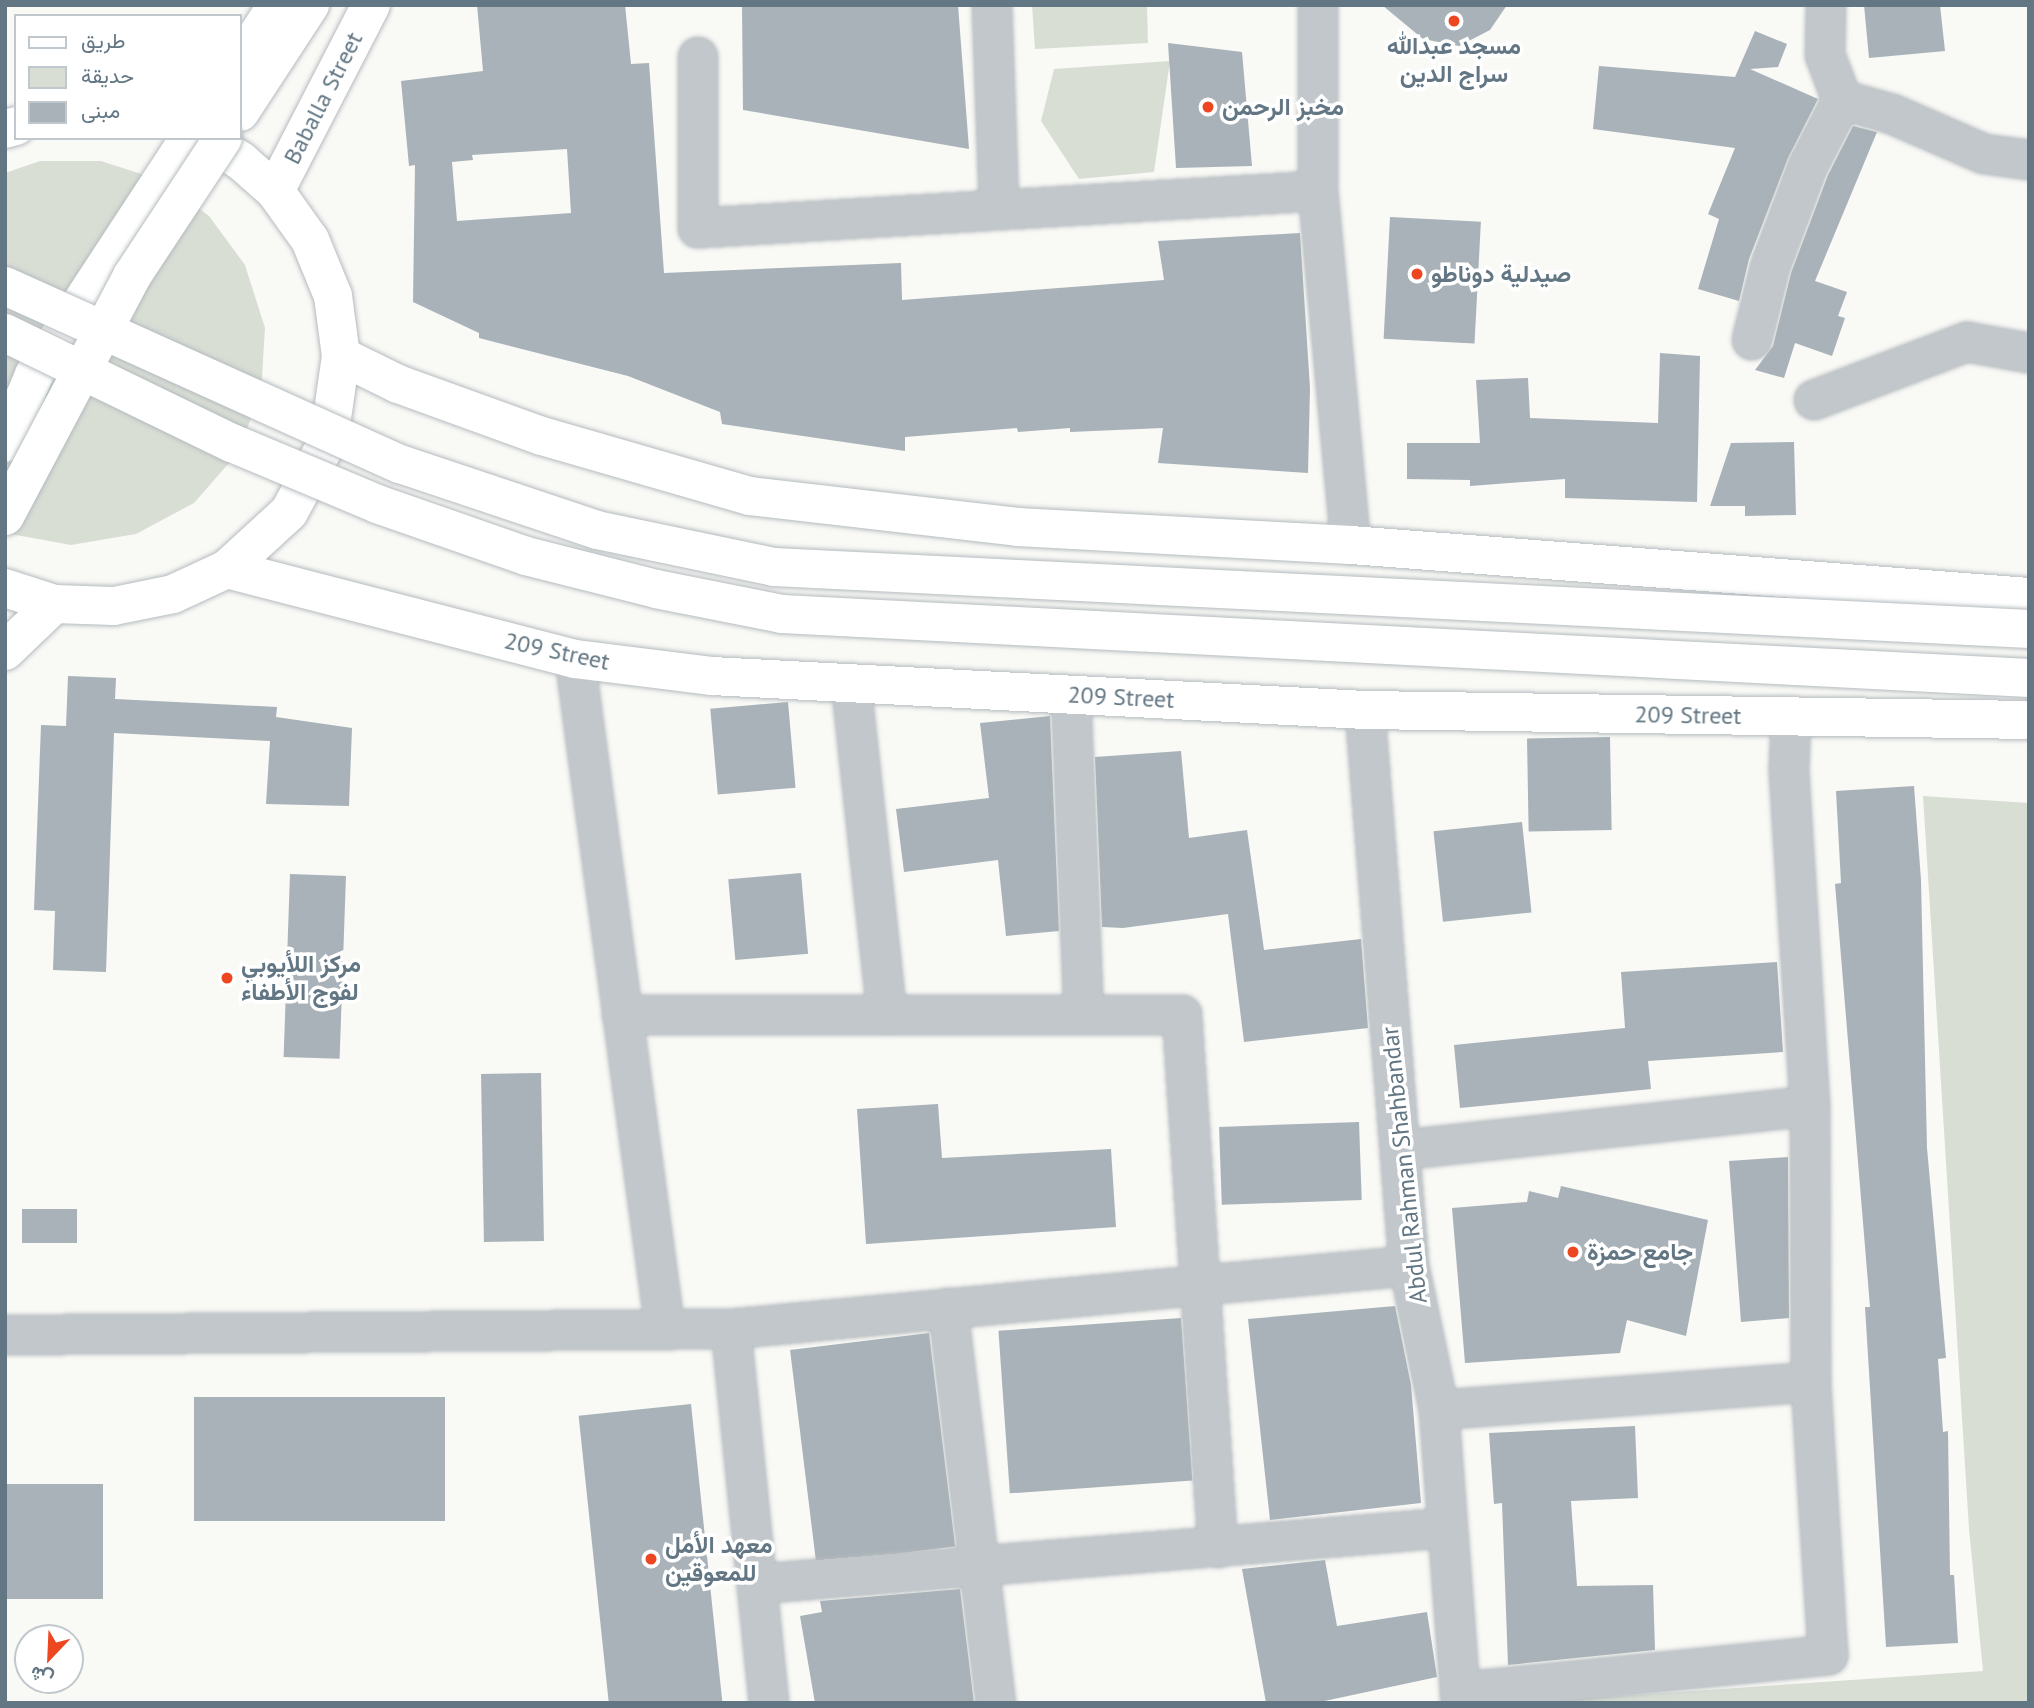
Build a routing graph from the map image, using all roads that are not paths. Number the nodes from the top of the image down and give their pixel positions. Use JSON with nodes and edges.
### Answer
{"nodes":[{"id":1,"x":258,"y":5,"type":"edge"},
{"id":2,"x":277,"y":5,"type":"edge"},
{"id":3,"x":310,"y":5,"type":"edge"},
{"id":4,"x":371,"y":5,"type":"edge"},
{"id":5,"x":992,"y":5,"type":"edge"},
{"id":6,"x":1318,"y":5,"type":"edge"},
{"id":7,"x":1826,"y":5,"type":"edge"},
{"id":8,"x":242,"y":30,"type":"edge"},
{"id":9,"x":698,"y":57,"type":"dead end"},
{"id":10,"x":242,"y":59,"type":"edge"},
{"id":11,"x":1842,"y":100,"type":"junction"},
{"id":12,"x":242,"y":109,"type":"edge"},
{"id":13,"x":188,"y":140,"type":"edge"},
{"id":14,"x":207,"y":140,"type":"edge"},
{"id":15,"x":222,"y":140,"type":"edge"},
{"id":16,"x":2029,"y":160,"type":"edge"},
{"id":17,"x":275,"y":191,"type":"junction"},
{"id":18,"x":1318,"y":191,"type":"junction"},
{"id":19,"x":999,"y":210,"type":"junction"},
{"id":20,"x":5,"y":286,"type":"edge"},
{"id":21,"x":5,"y":333,"type":"edge"},
{"id":22,"x":1752,"y":340,"type":"dead end"},
{"id":23,"x":2029,"y":353,"type":"edge"},
{"id":24,"x":341,"y":356,"type":"junction"},
{"id":25,"x":1814,"y":400,"type":"dead end"},
{"id":26,"x":5,"y":443,"type":"edge"},
{"id":27,"x":5,"y":516,"type":"edge"},
{"id":28,"x":1351,"y":545,"type":"junction"},
{"id":29,"x":227,"y":569,"type":"junction"},
{"id":30,"x":5,"y":589,"type":"edge"},
{"id":31,"x":2029,"y":597,"type":"edge"},
{"id":32,"x":54,"y":604,"type":"junction"},
{"id":33,"x":2029,"y":629,"type":"edge"},
{"id":34,"x":5,"y":650,"type":"edge"},
{"id":35,"x":575,"y":659,"type":"junction"},
{"id":36,"x":2029,"y":678,"type":"edge"},
{"id":37,"x":850,"y":683,"type":"junction"},
{"id":38,"x":1071,"y":695,"type":"junction"},
{"id":39,"x":1365,"y":710,"type":"junction"},
{"id":40,"x":1791,"y":717,"type":"junction"},
{"id":41,"x":2029,"y":720,"type":"edge"},
{"id":42,"x":622,"y":1015,"type":"junction"},
{"id":43,"x":887,"y":1015,"type":"junction"},
{"id":44,"x":1084,"y":1015,"type":"junction"},
{"id":45,"x":1810,"y":1105,"type":"junction"},
{"id":46,"x":1400,"y":1150,"type":"junction"},
{"id":47,"x":1409,"y":1266,"type":"junction"},
{"id":48,"x":1201,"y":1286,"type":"junction"},
{"id":49,"x":948,"y":1308,"type":"junction"},
{"id":50,"x":731,"y":1328,"type":"junction"},
{"id":51,"x":665,"y":1329,"type":"junction"},
{"id":52,"x":5,"y":1335,"type":"edge"},
{"id":53,"x":1811,"y":1382,"type":"junction"},
{"id":54,"x":1438,"y":1410,"type":"junction"},
{"id":55,"x":1445,"y":1528,"type":"junction"},
{"id":56,"x":1218,"y":1548,"type":"junction"},
{"id":57,"x":981,"y":1566,"type":"junction"},
{"id":58,"x":757,"y":1584,"type":"junction"},
{"id":59,"x":1460,"y":1698,"type":"edge"},
{"id":60,"x":769,"y":1703,"type":"edge"},
{"id":61,"x":996,"y":1703,"type":"edge"}],
"edges":[{"from":1,"to":8,"type":"main road"},
{"from":2,"to":10,"type":"main road"},
{"from":3,"to":12,"type":"main road"},
{"from":4,"to":17,"type":"main road","name":"Baballa Street"},
{"from":5,"to":19,"type":"street"},
{"from":6,"to":18,"type":"street"},
{"from":7,"to":11,"type":"street"},
{"from":9,"to":19,"type":"street"},
{"from":11,"to":16,"type":"street"},
{"from":11,"to":22,"type":"street"},
{"from":13,"to":26,"type":"main road","bridge":true},
{"from":14,"to":17,"type":"main road"},
{"from":15,"to":27,"type":"main road","bridge":true},
{"from":17,"to":24,"type":"main road"},
{"from":18,"to":19,"type":"street"},
{"from":18,"to":28,"type":"street"},
{"from":20,"to":33,"type":"main road","bridge":true},
{"from":21,"to":36,"type":"main road","bridge":true},
{"from":23,"to":25,"type":"street"},
{"from":24,"to":28,"type":"main road"},
{"from":24,"to":29,"type":"main road"},
{"from":28,"to":31,"type":"main road"},
{"from":29,"to":32,"type":"main road"},
{"from":29,"to":35,"type":"main road","name":"209 Street"},
{"from":30,"to":32,"type":"main road"},
{"from":32,"to":34,"type":"main road"},
{"from":35,"to":37,"type":"main road","name":"209 Street"},
{"from":35,"to":42,"type":"street"},
{"from":37,"to":38,"type":"main road","name":"209 Street"},
{"from":37,"to":43,"type":"street"},
{"from":38,"to":39,"type":"main road","name":"209 Street"},
{"from":38,"to":44,"type":"street"},
{"from":39,"to":40,"type":"main road","name":"209 Street"},
{"from":39,"to":46,"type":"street","name":"Abdul Rahman Shahbandar"},
{"from":40,"to":41,"type":"main road","name":"209 Street"},
{"from":40,"to":45,"type":"street"},
{"from":42,"to":43,"type":"street"},
{"from":42,"to":51,"type":"street"},
{"from":43,"to":44,"type":"street"},
{"from":44,"to":48,"type":"street"},
{"from":45,"to":46,"type":"street"},
{"from":45,"to":53,"type":"street"},
{"from":46,"to":47,"type":"street","name":"Abdul Rahman Shahbandar"},
{"from":47,"to":48,"type":"street"},
{"from":47,"to":54,"type":"street","name":"Abdul Rahman Shahbandar"},
{"from":48,"to":49,"type":"street"},
{"from":48,"to":56,"type":"street"},
{"from":49,"to":50,"type":"street"},
{"from":49,"to":57,"type":"street"},
{"from":50,"to":51,"type":"street"},
{"from":50,"to":58,"type":"street"},
{"from":51,"to":52,"type":"street"},
{"from":53,"to":54,"type":"street"},
{"from":53,"to":59,"type":"street"},
{"from":54,"to":55,"type":"street","name":"Abdul Rahman Shahbandar"},
{"from":55,"to":56,"type":"street"},
{"from":55,"to":59,"type":"street","name":"Abdul Rahman Shahbandar"},
{"from":56,"to":57,"type":"street"},
{"from":57,"to":58,"type":"street"},
{"from":57,"to":61,"type":"street"},
{"from":58,"to":60,"type":"street"}]}
